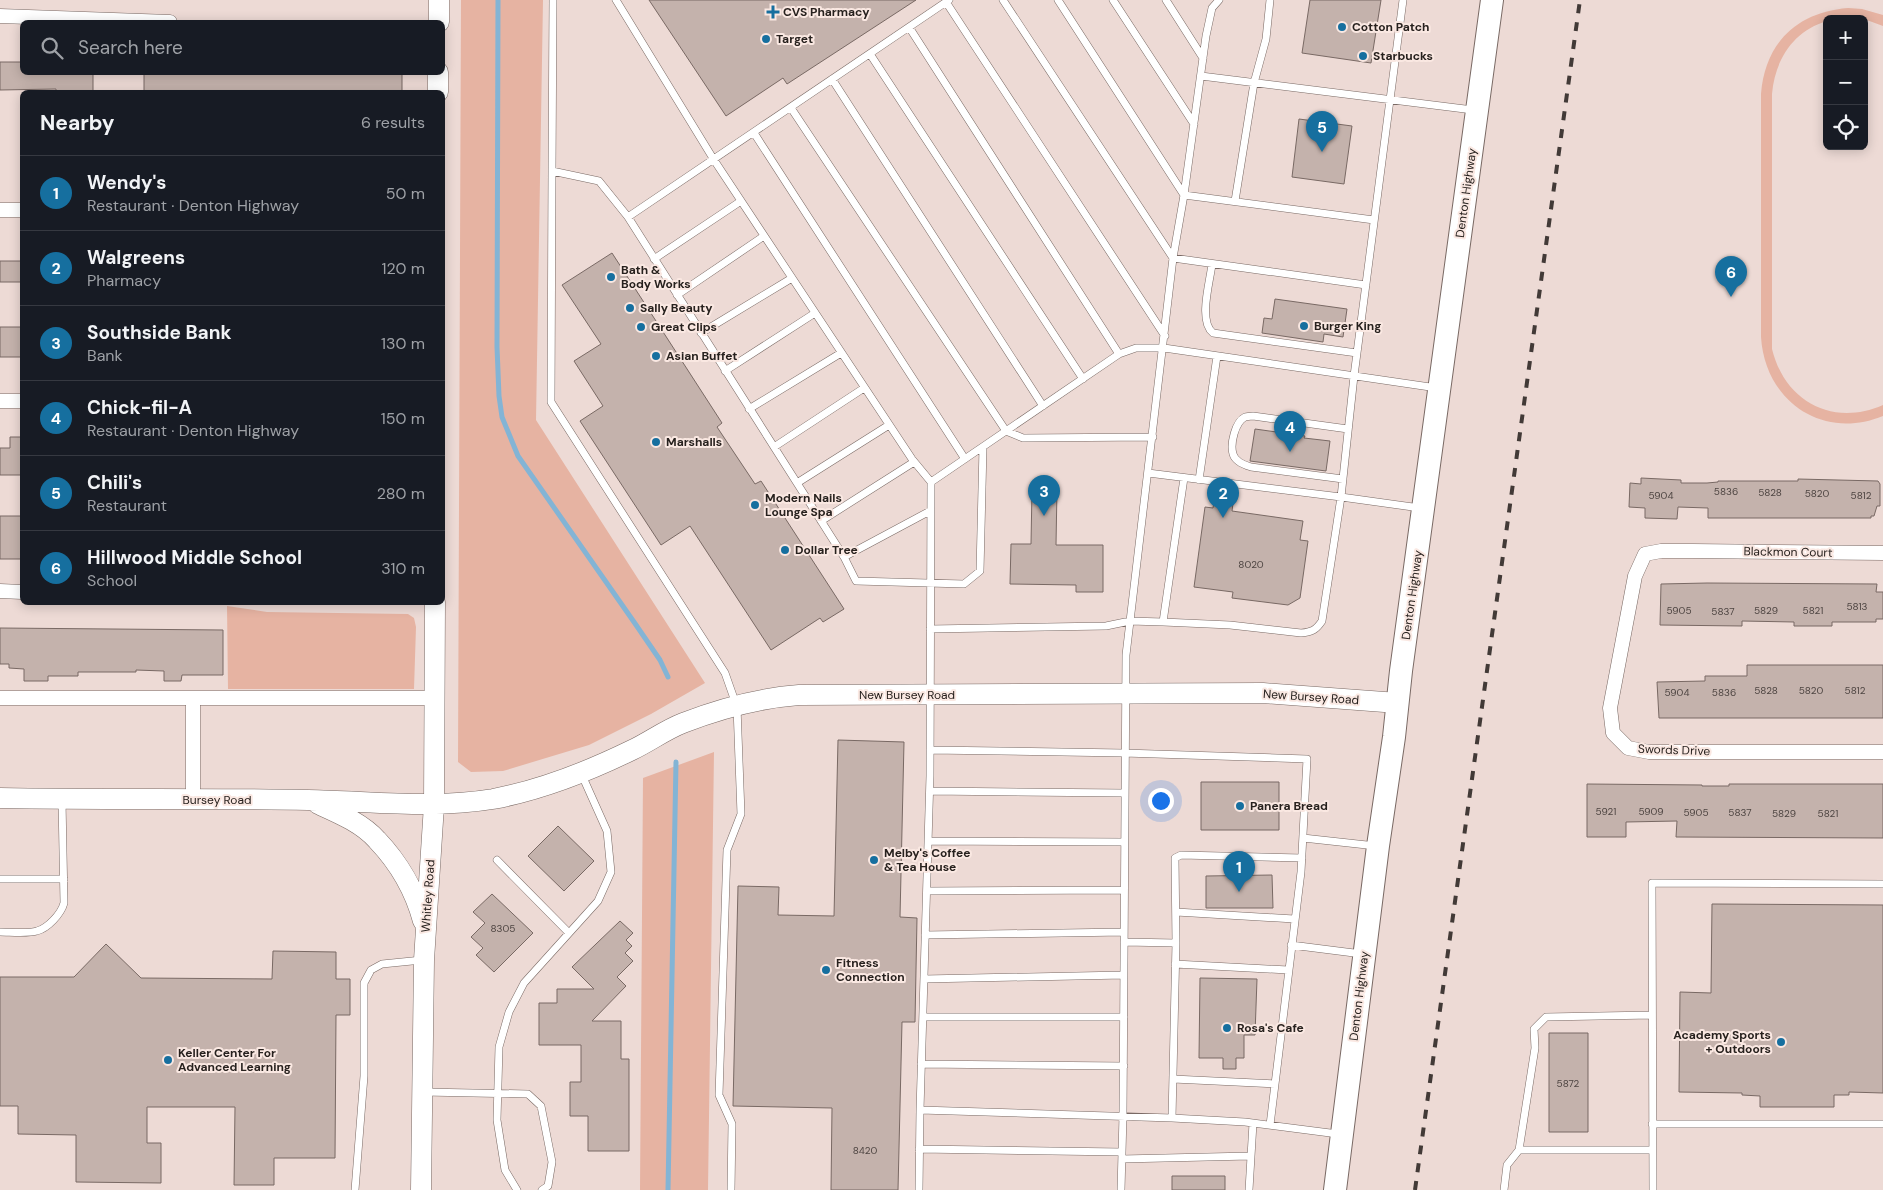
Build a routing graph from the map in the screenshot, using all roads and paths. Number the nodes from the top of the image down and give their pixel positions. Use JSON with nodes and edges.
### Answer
{"nodes":[{"id":1,"x":439,"y":0,"type":"edge"},
{"id":2,"x":553,"y":0,"type":"edge"},
{"id":3,"x":616,"y":0,"type":"edge"},
{"id":4,"x":1004,"y":0,"type":"edge"},
{"id":5,"x":1058,"y":0,"type":"edge"},
{"id":6,"x":1113,"y":0,"type":"edge"},
{"id":7,"x":1166,"y":0,"type":"edge"},
{"id":8,"x":1218,"y":0,"type":"edge"},
{"id":9,"x":1270,"y":0,"type":"edge"},
{"id":10,"x":1404,"y":0,"type":"edge"},
{"id":11,"x":1492,"y":0,"type":"edge"},
{"id":12,"x":948,"y":1,"type":"edge"},
{"id":13,"x":0,"y":16,"type":"edge"},
{"id":14,"x":113,"y":20,"type":"edge"},
{"id":15,"x":439,"y":20,"type":"edge"},
{"id":16,"x":909,"y":27,"type":"junction"},
{"id":17,"x":870,"y":54,"type":"junction"},
{"id":18,"x":1203,"y":58,"type":"junction"},
{"id":19,"x":438,"y":75,"type":"edge"},
{"id":20,"x":1201,"y":76,"type":"junction"},
{"id":21,"x":832,"y":79,"type":"junction"},
{"id":22,"x":1254,"y":82,"type":"junction"},
{"id":23,"x":438,"y":90,"type":"edge"},
{"id":24,"x":1390,"y":100,"type":"junction"},
{"id":25,"x":791,"y":108,"type":"junction"},
{"id":26,"x":1477,"y":111,"type":"junction"},
{"id":27,"x":1194,"y":124,"type":"junction"},
{"id":28,"x":754,"y":133,"type":"junction"},
{"id":29,"x":714,"y":160,"type":"junction"},
{"id":30,"x":552,"y":171,"type":"junction"},
{"id":31,"x":1184,"y":195,"type":"junction"},
{"id":32,"x":741,"y":201,"type":"junction"},
{"id":33,"x":1235,"y":201,"type":"junction"},
{"id":34,"x":0,"y":210,"type":"edge"},
{"id":35,"x":20,"y":210,"type":"edge"},
{"id":36,"x":628,"y":217,"type":"junction"},
{"id":37,"x":1374,"y":220,"type":"junction"},
{"id":38,"x":764,"y":236,"type":"junction"},
{"id":39,"x":1173,"y":258,"type":"junction"},
{"id":40,"x":654,"y":259,"type":"junction"},
{"id":41,"x":1212,"y":264,"type":"junction"},
{"id":42,"x":792,"y":278,"type":"junction"},
{"id":43,"x":1366,"y":285,"type":"junction"},
{"id":44,"x":677,"y":295,"type":"junction"},
{"id":45,"x":815,"y":313,"type":"junction"},
{"id":46,"x":701,"y":333,"type":"junction"},
{"id":47,"x":1165,"y":336,"type":"junction"},
{"id":48,"x":1164,"y":348,"type":"junction"},
{"id":49,"x":841,"y":353,"type":"junction"},
{"id":50,"x":1357,"y":353,"type":"junction"},
{"id":51,"x":1119,"y":354,"type":"junction"},
{"id":52,"x":1217,"y":356,"type":"junction"},
{"id":53,"x":725,"y":371,"type":"junction"},
{"id":54,"x":1354,"y":376,"type":"junction"},
{"id":55,"x":1083,"y":378,"type":"junction"},
{"id":56,"x":864,"y":388,"type":"junction"},
{"id":57,"x":1440,"y":388,"type":"junction"},
{"id":58,"x":0,"y":401,"type":"edge"},
{"id":59,"x":20,"y":401,"type":"edge"},
{"id":60,"x":1043,"y":406,"type":"junction"},
{"id":61,"x":749,"y":409,"type":"junction"},
{"id":62,"x":889,"y":425,"type":"junction"},
{"id":63,"x":1348,"y":429,"type":"junction"},
{"id":64,"x":1006,"y":431,"type":"junction"},
{"id":65,"x":1153,"y":437,"type":"junction"},
{"id":66,"x":774,"y":447,"type":"junction"},
{"id":67,"x":983,"y":447,"type":"junction"},
{"id":68,"x":965,"y":459,"type":"junction"},
{"id":69,"x":914,"y":462,"type":"junction"},
{"id":70,"x":1148,"y":474,"type":"junction"},
{"id":71,"x":1184,"y":478,"type":"junction"},
{"id":72,"x":1343,"y":479,"type":"junction"},
{"id":73,"x":1200,"y":480,"type":"junction"},
{"id":74,"x":931,"y":482,"type":"junction"},
{"id":75,"x":797,"y":483,"type":"junction"},
{"id":76,"x":1341,"y":497,"type":"junction"},
{"id":77,"x":1423,"y":508,"type":"junction"},
{"id":78,"x":930,"y":511,"type":"junction"},
{"id":79,"x":821,"y":520,"type":"junction"},
{"id":80,"x":1693,"y":551,"type":"joint"},
{"id":81,"x":1883,"y":553,"type":"edge"},
{"id":82,"x":844,"y":557,"type":"junction"},
{"id":83,"x":930,"y":584,"type":"junction"},
{"id":84,"x":0,"y":592,"type":"edge"},
{"id":85,"x":20,"y":592,"type":"edge"},
{"id":86,"x":436,"y":605,"type":"edge"},
{"id":87,"x":1130,"y":621,"type":"junction"},
{"id":88,"x":1163,"y":622,"type":"junction"},
{"id":89,"x":930,"y":629,"type":"junction"},
{"id":90,"x":1125,"y":694,"type":"junction"},
{"id":91,"x":930,"y":695,"type":"junction"},
{"id":92,"x":0,"y":698,"type":"edge"},
{"id":93,"x":193,"y":698,"type":"junction"},
{"id":94,"x":435,"y":698,"type":"junction"},
{"id":95,"x":1398,"y":703,"type":"junction"},
{"id":96,"x":736,"y":706,"type":"junction"},
{"id":97,"x":930,"y":750,"type":"junction"},
{"id":98,"x":1883,"y":752,"type":"edge"},
{"id":99,"x":1124,"y":753,"type":"junction"},
{"id":100,"x":581,"y":773,"type":"junction"},
{"id":101,"x":930,"y":791,"type":"junction"},
{"id":102,"x":1124,"y":793,"type":"junction"},
{"id":103,"x":0,"y":798,"type":"edge"},
{"id":104,"x":62,"y":799,"type":"junction"},
{"id":105,"x":193,"y":800,"type":"junction"},
{"id":106,"x":309,"y":800,"type":"junction"},
{"id":107,"x":434,"y":805,"type":"junction"},
{"id":108,"x":1303,"y":838,"type":"junction"},
{"id":109,"x":928,"y":841,"type":"junction"},
{"id":110,"x":1124,"y":842,"type":"junction"},
{"id":111,"x":1378,"y":846,"type":"junction"},
{"id":112,"x":1302,"y":858,"type":"junction"},
{"id":113,"x":497,"y":860,"type":"dead end"},
{"id":114,"x":64,"y":879,"type":"junction"},
{"id":115,"x":0,"y":880,"type":"edge"},
{"id":116,"x":1883,"y":884,"type":"edge"},
{"id":117,"x":1124,"y":890,"type":"junction"},
{"id":118,"x":927,"y":891,"type":"junction"},
{"id":119,"x":1176,"y":912,"type":"junction"},
{"id":120,"x":1294,"y":919,"type":"junction"},
{"id":121,"x":426,"y":931,"type":"junction"},
{"id":122,"x":0,"y":932,"type":"edge"},
{"id":123,"x":1124,"y":932,"type":"junction"},
{"id":124,"x":569,"y":933,"type":"junction"},
{"id":125,"x":926,"y":935,"type":"junction"},
{"id":126,"x":1124,"y":942,"type":"junction"},
{"id":127,"x":1176,"y":943,"type":"junction"},
{"id":128,"x":1291,"y":945,"type":"junction"},
{"id":129,"x":1365,"y":954,"type":"junction"},
{"id":130,"x":424,"y":960,"type":"junction"},
{"id":131,"x":1175,"y":964,"type":"junction"},
{"id":132,"x":1288,"y":970,"type":"junction"},
{"id":133,"x":1124,"y":975,"type":"junction"},
{"id":134,"x":924,"y":979,"type":"junction"},
{"id":135,"x":1652,"y":1015,"type":"junction"},
{"id":136,"x":923,"y":1017,"type":"junction"},
{"id":137,"x":1124,"y":1017,"type":"junction"},
{"id":138,"x":921,"y":1064,"type":"junction"},
{"id":139,"x":1124,"y":1066,"type":"junction"},
{"id":140,"x":1173,"y":1079,"type":"junction"},
{"id":141,"x":1275,"y":1084,"type":"junction"},
{"id":142,"x":422,"y":1092,"type":"junction"},
{"id":143,"x":498,"y":1093,"type":"junction"},
{"id":144,"x":920,"y":1110,"type":"junction"},
{"id":145,"x":1124,"y":1115,"type":"junction"},
{"id":146,"x":1172,"y":1118,"type":"junction"},
{"id":147,"x":1253,"y":1123,"type":"junction"},
{"id":148,"x":1652,"y":1124,"type":"junction"},
{"id":149,"x":1883,"y":1124,"type":"edge"},
{"id":150,"x":1270,"y":1125,"type":"junction"},
{"id":151,"x":1342,"y":1134,"type":"junction"},
{"id":152,"x":919,"y":1149,"type":"junction"},
{"id":153,"x":1519,"y":1150,"type":"junction"},
{"id":154,"x":1652,"y":1150,"type":"junction"},
{"id":155,"x":1122,"y":1156,"type":"junction"},
{"id":156,"x":1250,"y":1156,"type":"junction"},
{"id":157,"x":355,"y":1190,"type":"edge"},
{"id":158,"x":422,"y":1190,"type":"edge"},
{"id":159,"x":517,"y":1190,"type":"edge"},
{"id":160,"x":542,"y":1190,"type":"edge"},
{"id":161,"x":731,"y":1190,"type":"edge"},
{"id":162,"x":918,"y":1190,"type":"edge"},
{"id":163,"x":1121,"y":1190,"type":"edge"},
{"id":164,"x":1249,"y":1190,"type":"edge"},
{"id":165,"x":1335,"y":1190,"type":"edge"},
{"id":166,"x":1504,"y":1190,"type":"edge"},
{"id":167,"x":1653,"y":1190,"type":"edge"}],
"edges":[{"from":1,"to":15,"type":"street"},
{"from":2,"to":30,"type":"lane"},
{"from":3,"to":29,"type":"lane"},
{"from":4,"to":39,"type":"lane"},
{"from":5,"to":31,"type":"lane"},
{"from":6,"to":27,"type":"lane"},
{"from":7,"to":18,"type":"lane"},
{"from":8,"to":18,"type":"lane"},
{"from":9,"to":22,"type":"lane"},
{"from":10,"to":24,"type":"lane"},
{"from":11,"to":26,"type":"main road","name":"Denton Highway"},
{"from":12,"to":16,"type":"lane"},
{"from":12,"to":47,"type":"lane"},
{"from":13,"to":14,"type":"street"},
{"from":16,"to":17,"type":"lane"},
{"from":16,"to":51,"type":"lane"},
{"from":17,"to":21,"type":"lane"},
{"from":17,"to":55,"type":"lane"},
{"from":18,"to":20,"type":"lane"},
{"from":19,"to":23,"type":"street"},
{"from":20,"to":22,"type":"lane"},
{"from":20,"to":27,"type":"lane"},
{"from":21,"to":25,"type":"lane"},
{"from":21,"to":60,"type":"lane"},
{"from":22,"to":24,"type":"lane"},
{"from":22,"to":33,"type":"lane"},
{"from":24,"to":26,"type":"lane"},
{"from":24,"to":37,"type":"lane"},
{"from":25,"to":28,"type":"lane"},
{"from":25,"to":64,"type":"lane"},
{"from":26,"to":57,"type":"main road","name":"Denton Highway"},
{"from":27,"to":31,"type":"lane"},
{"from":28,"to":29,"type":"lane"},
{"from":28,"to":68,"type":"lane"},
{"from":29,"to":32,"type":"lane"},
{"from":29,"to":36,"type":"lane"},
{"from":30,"to":36,"type":"lane"},
{"from":30,"to":96,"type":"lane"},
{"from":31,"to":33,"type":"lane"},
{"from":31,"to":39,"type":"lane"},
{"from":32,"to":38,"type":"lane"},
{"from":32,"to":40,"type":"lane"},
{"from":33,"to":37,"type":"lane"},
{"from":34,"to":35,"type":"street"},
{"from":36,"to":40,"type":"lane"},
{"from":37,"to":43,"type":"lane"},
{"from":38,"to":42,"type":"lane"},
{"from":38,"to":44,"type":"lane"},
{"from":39,"to":41,"type":"lane"},
{"from":39,"to":47,"type":"lane"},
{"from":40,"to":44,"type":"lane"},
{"from":41,"to":43,"type":"lane"},
{"from":41,"to":50,"type":"lane"},
{"from":42,"to":45,"type":"lane"},
{"from":42,"to":46,"type":"lane"},
{"from":43,"to":50,"type":"lane"},
{"from":44,"to":46,"type":"lane"},
{"from":45,"to":49,"type":"lane"},
{"from":45,"to":53,"type":"lane"},
{"from":46,"to":53,"type":"lane"},
{"from":47,"to":48,"type":"lane"},
{"from":48,"to":51,"type":"lane"},
{"from":48,"to":52,"type":"lane"},
{"from":48,"to":65,"type":"lane"},
{"from":49,"to":56,"type":"lane"},
{"from":49,"to":61,"type":"lane"},
{"from":50,"to":54,"type":"lane"},
{"from":51,"to":55,"type":"lane"},
{"from":52,"to":54,"type":"lane"},
{"from":52,"to":73,"type":"lane"},
{"from":53,"to":61,"type":"lane"},
{"from":54,"to":57,"type":"lane"},
{"from":54,"to":63,"type":"lane"},
{"from":55,"to":60,"type":"lane"},
{"from":56,"to":62,"type":"lane"},
{"from":56,"to":66,"type":"lane"},
{"from":57,"to":77,"type":"main road","name":"Denton Highway"},
{"from":58,"to":59,"type":"street"},
{"from":60,"to":64,"type":"lane"},
{"from":61,"to":66,"type":"lane"},
{"from":62,"to":69,"type":"lane"},
{"from":62,"to":75,"type":"lane"},
{"from":63,"to":72,"type":"lane"},
{"from":63,"to":72,"type":"lane"},
{"from":64,"to":65,"type":"lane"},
{"from":64,"to":67,"type":"lane"},
{"from":65,"to":70,"type":"lane"},
{"from":66,"to":75,"type":"lane"},
{"from":67,"to":68,"type":"lane"},
{"from":67,"to":83,"type":"lane"},
{"from":68,"to":74,"type":"lane"},
{"from":69,"to":74,"type":"lane"},
{"from":69,"to":79,"type":"lane"},
{"from":70,"to":71,"type":"lane"},
{"from":70,"to":87,"type":"lane"},
{"from":71,"to":73,"type":"lane"},
{"from":71,"to":88,"type":"lane"},
{"from":72,"to":76,"type":"lane"},
{"from":73,"to":76,"type":"lane"},
{"from":74,"to":78,"type":"lane"},
{"from":75,"to":79,"type":"lane"},
{"from":76,"to":77,"type":"lane"},
{"from":76,"to":88,"type":"lane"},
{"from":77,"to":95,"type":"main road","name":"Denton Highway"},
{"from":78,"to":82,"type":"lane"},
{"from":78,"to":83,"type":"lane"},
{"from":79,"to":82,"type":"lane"},
{"from":80,"to":81,"type":"street","name":"Blackmon Court"},
{"from":80,"to":98,"type":"street","name":"Swords Drive"},
{"from":82,"to":83,"type":"lane"},
{"from":83,"to":89,"type":"lane"},
{"from":84,"to":85,"type":"street"},
{"from":86,"to":94,"type":"street","name":"Whitley Road"},
{"from":87,"to":88,"type":"lane"},
{"from":87,"to":89,"type":"lane"},
{"from":87,"to":90,"type":"lane"},
{"from":89,"to":91,"type":"lane"},
{"from":90,"to":91,"type":"street","name":"New Bursey Road"},
{"from":90,"to":95,"type":"street","name":"New Bursey Road"},
{"from":90,"to":99,"type":"lane"},
{"from":91,"to":96,"type":"street","name":"New Bursey Road"},
{"from":91,"to":97,"type":"lane"},
{"from":92,"to":93,"type":"street"},
{"from":93,"to":94,"type":"street"},
{"from":93,"to":105,"type":"street"},
{"from":94,"to":107,"type":"street","name":"Whitley Road"},
{"from":95,"to":111,"type":"main road","name":"Denton Highway"},
{"from":96,"to":100,"type":"street","name":"New Bursey Road"},
{"from":96,"to":161,"type":"lane"},
{"from":97,"to":99,"type":"lane"},
{"from":97,"to":101,"type":"lane"},
{"from":99,"to":102,"type":"lane"},
{"from":99,"to":108,"type":"lane"},
{"from":100,"to":107,"type":"street","name":"New Bursey Road"},
{"from":100,"to":124,"type":"lane"},
{"from":101,"to":102,"type":"lane"},
{"from":101,"to":109,"type":"lane"},
{"from":102,"to":110,"type":"lane"},
{"from":103,"to":104,"type":"street","name":"Bursey Road"},
{"from":104,"to":105,"type":"street","name":"Bursey Road"},
{"from":104,"to":114,"type":"lane"},
{"from":105,"to":106,"type":"street","name":"Bursey Road"},
{"from":106,"to":107,"type":"street","name":"Bursey Road"},
{"from":106,"to":121,"type":"street"},
{"from":107,"to":121,"type":"street","name":"Whitley Road"},
{"from":108,"to":111,"type":"lane"},
{"from":108,"to":112,"type":"lane"},
{"from":109,"to":110,"type":"lane"},
{"from":109,"to":118,"type":"lane"},
{"from":110,"to":117,"type":"lane"},
{"from":111,"to":129,"type":"main road","name":"Denton Highway"},
{"from":112,"to":119,"type":"lane"},
{"from":112,"to":120,"type":"lane"},
{"from":113,"to":124,"type":"lane"},
{"from":114,"to":115,"type":"lane"},
{"from":114,"to":122,"type":"lane"},
{"from":116,"to":135,"type":"lane"},
{"from":117,"to":118,"type":"lane"},
{"from":117,"to":123,"type":"lane"},
{"from":118,"to":125,"type":"lane"},
{"from":119,"to":120,"type":"lane"},
{"from":119,"to":127,"type":"lane"},
{"from":120,"to":128,"type":"lane"},
{"from":121,"to":130,"type":"street","name":"Whitley Road"},
{"from":123,"to":125,"type":"lane"},
{"from":123,"to":126,"type":"lane"},
{"from":124,"to":143,"type":"lane"},
{"from":125,"to":134,"type":"lane"},
{"from":126,"to":127,"type":"lane"},
{"from":126,"to":133,"type":"lane"},
{"from":127,"to":131,"type":"lane"},
{"from":128,"to":129,"type":"lane"},
{"from":128,"to":132,"type":"lane"},
{"from":129,"to":151,"type":"main road","name":"Denton Highway"},
{"from":130,"to":142,"type":"street","name":"Whitley Road"},
{"from":130,"to":157,"type":"lane"},
{"from":131,"to":132,"type":"lane"},
{"from":131,"to":140,"type":"lane"},
{"from":132,"to":141,"type":"lane"},
{"from":133,"to":134,"type":"lane"},
{"from":133,"to":137,"type":"lane"},
{"from":134,"to":136,"type":"lane"},
{"from":135,"to":148,"type":"lane"},
{"from":135,"to":153,"type":"lane"},
{"from":136,"to":137,"type":"lane"},
{"from":136,"to":138,"type":"lane"},
{"from":137,"to":139,"type":"lane"},
{"from":138,"to":139,"type":"lane"},
{"from":138,"to":144,"type":"lane"},
{"from":139,"to":145,"type":"lane"},
{"from":140,"to":141,"type":"lane"},
{"from":140,"to":146,"type":"lane"},
{"from":141,"to":150,"type":"lane"},
{"from":142,"to":143,"type":"lane"},
{"from":142,"to":158,"type":"street","name":"Whitley Road"},
{"from":143,"to":159,"type":"lane"},
{"from":143,"to":160,"type":"lane"},
{"from":144,"to":145,"type":"lane"},
{"from":144,"to":152,"type":"lane"},
{"from":145,"to":146,"type":"lane"},
{"from":145,"to":155,"type":"lane"},
{"from":146,"to":147,"type":"lane"},
{"from":147,"to":150,"type":"lane"},
{"from":147,"to":156,"type":"lane"},
{"from":148,"to":149,"type":"lane"},
{"from":148,"to":154,"type":"lane"},
{"from":150,"to":151,"type":"lane"},
{"from":151,"to":165,"type":"main road","name":"Denton Highway"},
{"from":152,"to":155,"type":"lane"},
{"from":152,"to":162,"type":"lane"},
{"from":153,"to":154,"type":"lane"},
{"from":153,"to":166,"type":"lane"},
{"from":154,"to":167,"type":"lane"},
{"from":155,"to":156,"type":"lane"},
{"from":155,"to":163,"type":"lane"},
{"from":156,"to":164,"type":"lane"}]}
